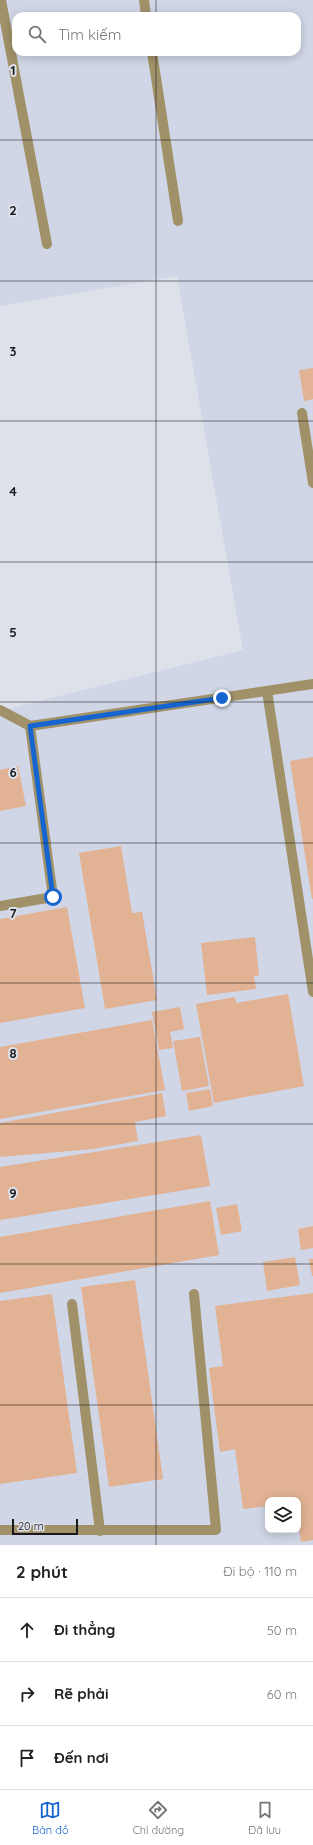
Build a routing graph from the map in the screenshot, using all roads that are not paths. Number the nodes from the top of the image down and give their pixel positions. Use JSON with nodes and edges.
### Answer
{"nodes":[{"id":1,"x":1,"y":0,"type":"edge"},
{"id":2,"x":144,"y":0,"type":"edge"},
{"id":3,"x":146,"y":12,"type":"edge"},
{"id":4,"x":153,"y":56,"type":"edge"},
{"id":5,"x":178,"y":221,"type":"dead end"},
{"id":6,"x":47,"y":244,"type":"dead end"},
{"id":7,"x":302,"y":413,"type":"dead end"},
{"id":8,"x":313,"y":483,"type":"edge"},
{"id":9,"x":313,"y":684,"type":"edge"},
{"id":10,"x":267,"y":691,"type":"junction"},
{"id":11,"x":0,"y":710,"type":"edge"},
{"id":12,"x":30,"y":726,"type":"junction"},
{"id":13,"x":0,"y":906,"type":"edge"},
{"id":14,"x":313,"y":992,"type":"edge"},
{"id":15,"x":194,"y":1294,"type":"dead end"},
{"id":16,"x":72,"y":1304,"type":"dead end"},
{"id":17,"x":0,"y":1530,"type":"edge"},
{"id":18,"x":100,"y":1530,"type":"junction"}],
"edges":[{"from":1,"to":6,"type":"street"},
{"from":2,"to":3,"type":"street"},
{"from":4,"to":5,"type":"street"},
{"from":7,"to":8,"type":"street"},
{"from":9,"to":10,"type":"street"},
{"from":10,"to":12,"type":"street"},
{"from":10,"to":14,"type":"street"},
{"from":11,"to":12,"type":"street"},
{"from":12,"to":13,"type":"street"},
{"from":15,"to":18,"type":"street"},
{"from":16,"to":18,"type":"street"},
{"from":17,"to":18,"type":"street"}]}
